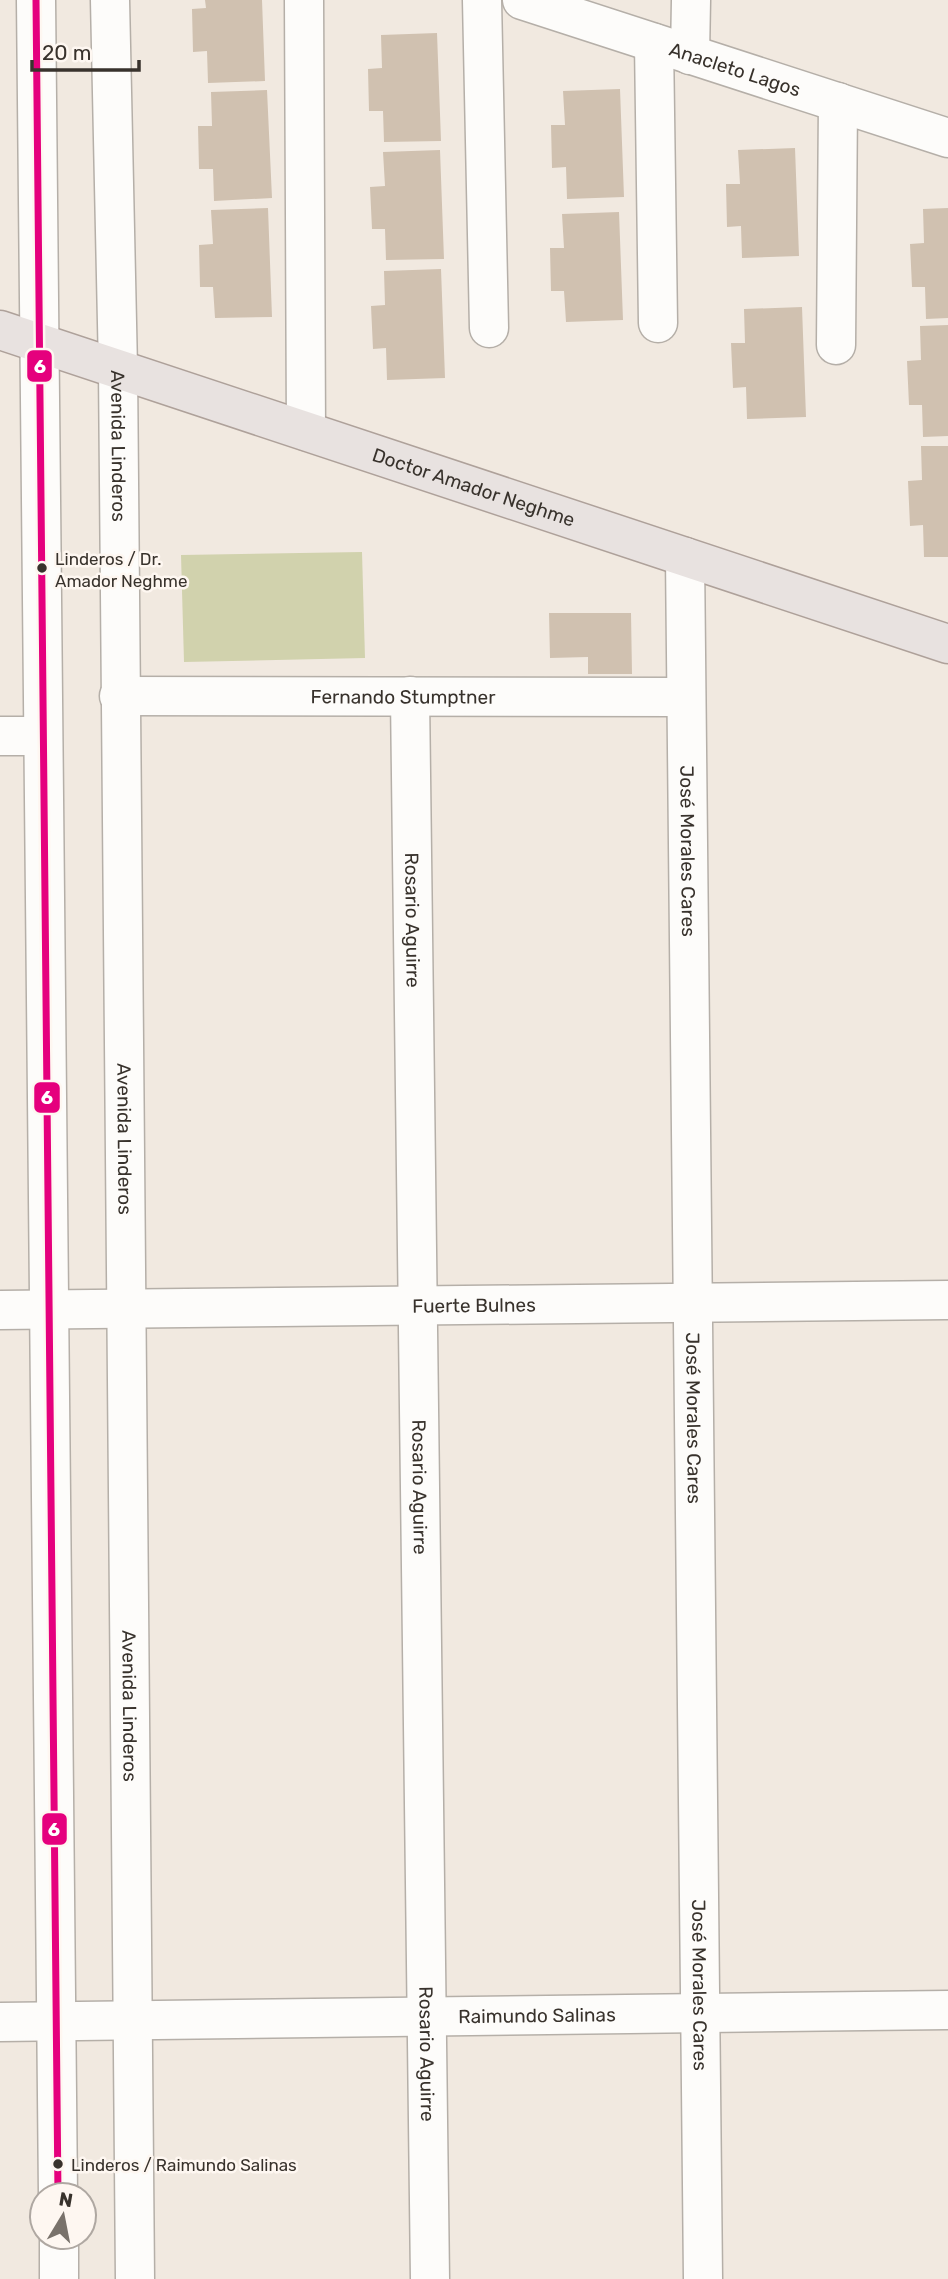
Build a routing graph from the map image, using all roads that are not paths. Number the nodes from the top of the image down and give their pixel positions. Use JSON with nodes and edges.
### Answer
{"nodes":[{"id":1,"x":36,"y":0,"type":"edge"},
{"id":2,"x":110,"y":0,"type":"edge"},
{"id":3,"x":304,"y":0,"type":"edge"},
{"id":4,"x":482,"y":0,"type":"edge"},
{"id":5,"x":522,"y":0,"type":"edge"},
{"id":6,"x":691,"y":0,"type":"edge"},
{"id":7,"x":653,"y":43,"type":"junction"},
{"id":8,"x":690,"y":55,"type":"junction"},
{"id":9,"x":838,"y":102,"type":"junction"},
{"id":10,"x":948,"y":138,"type":"edge"},
{"id":11,"x":658,"y":323,"type":"dead end"},
{"id":12,"x":489,"y":328,"type":"dead end"},
{"id":13,"x":0,"y":330,"type":"edge"},
{"id":14,"x":39,"y":343,"type":"junction"},
{"id":15,"x":836,"y":345,"type":"dead end"},
{"id":16,"x":118,"y":369,"type":"junction"},
{"id":17,"x":306,"y":431,"type":"junction"},
{"id":18,"x":685,"y":557,"type":"junction"},
{"id":19,"x":948,"y":644,"type":"edge"},
{"id":20,"x":119,"y":696,"type":"junction"},
{"id":21,"x":410,"y":696,"type":"junction"},
{"id":22,"x":684,"y":697,"type":"junction"},
{"id":23,"x":0,"y":736,"type":"edge"},
{"id":24,"x":42,"y":736,"type":"junction"},
{"id":25,"x":948,"y":1300,"type":"edge"},
{"id":26,"x":692,"y":1303,"type":"junction"},
{"id":27,"x":418,"y":1306,"type":"junction"},
{"id":28,"x":126,"y":1309,"type":"junction"},
{"id":29,"x":0,"y":1310,"type":"edge"},
{"id":30,"x":48,"y":1310,"type":"junction"},
{"id":31,"x":948,"y":2010,"type":"edge"},
{"id":32,"x":700,"y":2013,"type":"junction"},
{"id":33,"x":427,"y":2017,"type":"junction"},
{"id":34,"x":132,"y":2020,"type":"junction"},
{"id":35,"x":56,"y":2021,"type":"junction"},
{"id":36,"x":0,"y":2022,"type":"edge"},
{"id":37,"x":58,"y":2181,"type":"edge"},
{"id":38,"x":58,"y":2251,"type":"edge"},
{"id":39,"x":59,"y":2279,"type":"edge"},
{"id":40,"x":135,"y":2279,"type":"edge"},
{"id":41,"x":430,"y":2279,"type":"edge"},
{"id":42,"x":704,"y":2279,"type":"edge"}],
"edges":[{"from":1,"to":14,"type":"street"},
{"from":2,"to":16,"type":"street","name":"Avenida Linderos"},
{"from":3,"to":17,"type":"street"},
{"from":4,"to":12,"type":"street"},
{"from":5,"to":7,"type":"street","name":"Anacleto Lagos"},
{"from":6,"to":8,"type":"street"},
{"from":7,"to":8,"type":"street","name":"Anacleto Lagos"},
{"from":7,"to":11,"type":"street"},
{"from":8,"to":9,"type":"street","name":"Anacleto Lagos"},
{"from":9,"to":10,"type":"street","name":"Anacleto Lagos"},
{"from":9,"to":15,"type":"street"},
{"from":13,"to":14,"type":"main road","name":"Doctor Amador Neghme"},
{"from":14,"to":16,"type":"main road","name":"Doctor Amador Neghme"},
{"from":14,"to":24,"type":"street"},
{"from":16,"to":17,"type":"main road","name":"Doctor Amador Neghme"},
{"from":16,"to":20,"type":"street","name":"Avenida Linderos"},
{"from":17,"to":18,"type":"main road","name":"Doctor Amador Neghme"},
{"from":18,"to":19,"type":"main road","name":"Doctor Amador Neghme"},
{"from":18,"to":22,"type":"street","name":"José Morales Cares"},
{"from":20,"to":21,"type":"street","name":"Fernando Stumptner"},
{"from":20,"to":28,"type":"street","name":"Avenida Linderos"},
{"from":21,"to":22,"type":"street","name":"Fernando Stumptner"},
{"from":21,"to":27,"type":"street","name":"Rosario Aguirre"},
{"from":22,"to":26,"type":"street","name":"José Morales Cares"},
{"from":23,"to":24,"type":"street"},
{"from":24,"to":30,"type":"street"},
{"from":25,"to":26,"type":"street","name":"Fuerte Bulnes"},
{"from":26,"to":27,"type":"street","name":"Fuerte Bulnes"},
{"from":26,"to":32,"type":"street","name":"José Morales Cares"},
{"from":27,"to":28,"type":"street","name":"Fuerte Bulnes"},
{"from":27,"to":33,"type":"street","name":"Rosario Aguirre"},
{"from":28,"to":30,"type":"street","name":"Fuerte Bulnes"},
{"from":28,"to":34,"type":"street","name":"Avenida Linderos"},
{"from":29,"to":30,"type":"street","name":"Fuerte Bulnes"},
{"from":30,"to":35,"type":"street"},
{"from":31,"to":32,"type":"street","name":"Raimundo Salinas"},
{"from":32,"to":33,"type":"street","name":"Raimundo Salinas"},
{"from":32,"to":42,"type":"street","name":"José Morales Cares"},
{"from":33,"to":34,"type":"street","name":"Raimundo Salinas"},
{"from":33,"to":41,"type":"street","name":"Rosario Aguirre"},
{"from":34,"to":35,"type":"street","name":"Raimundo Salinas"},
{"from":34,"to":40,"type":"street","name":"Avenida Linderos"},
{"from":35,"to":36,"type":"street","name":"Raimundo Salinas"},
{"from":35,"to":37,"type":"street"},
{"from":38,"to":39,"type":"street"}]}
